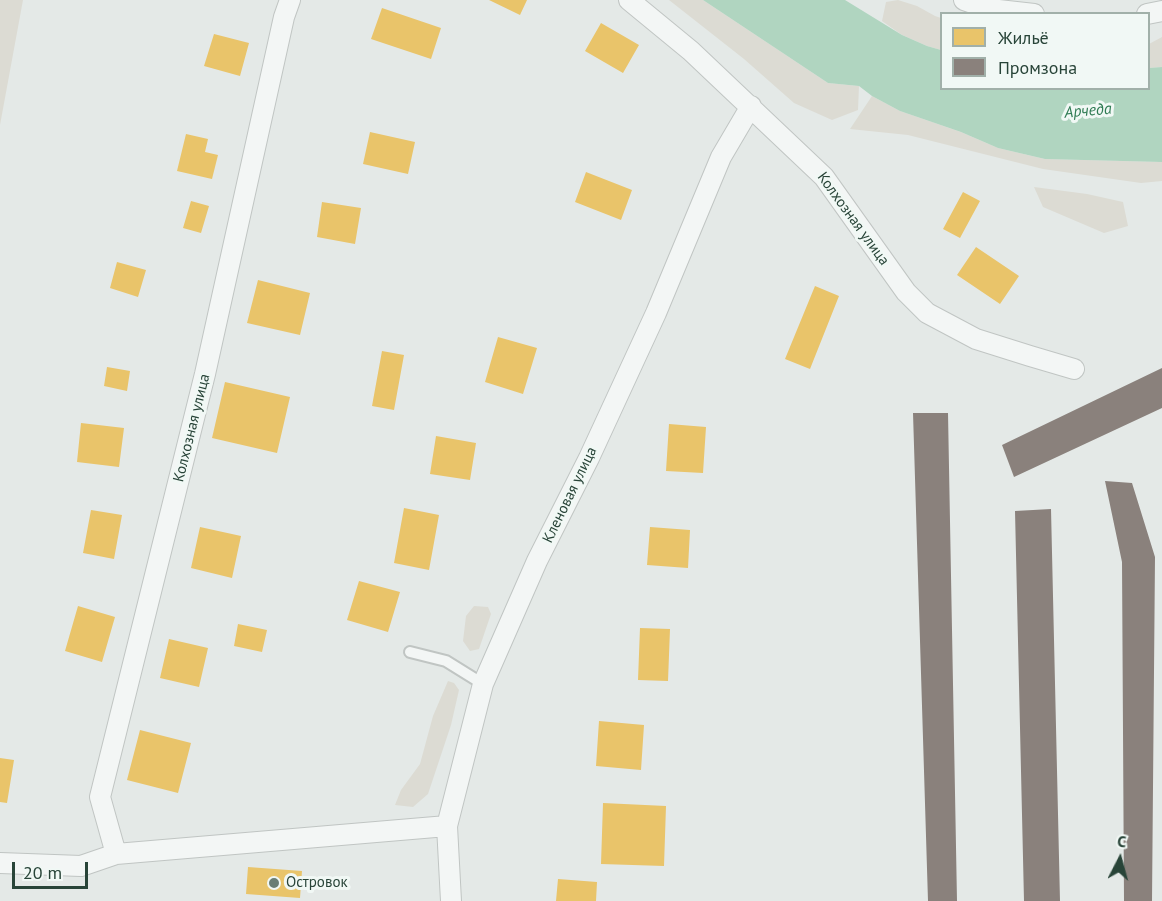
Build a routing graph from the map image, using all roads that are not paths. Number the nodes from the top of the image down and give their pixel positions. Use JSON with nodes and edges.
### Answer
{"nodes":[{"id":1,"x":290,"y":0,"type":"edge"},
{"id":2,"x":628,"y":0,"type":"edge"},
{"id":3,"x":964,"y":0,"type":"edge"},
{"id":4,"x":1016,"y":12,"type":"edge"},
{"id":5,"x":751,"y":106,"type":"junction"},
{"id":6,"x":1074,"y":369,"type":"dead end"},
{"id":7,"x":410,"y":652,"type":"dead end"},
{"id":8,"x":483,"y":684,"type":"junction"},
{"id":9,"x":447,"y":826,"type":"junction"},
{"id":10,"x":116,"y":854,"type":"junction"},
{"id":11,"x":0,"y":863,"type":"edge"},
{"id":12,"x":451,"y":901,"type":"edge"}],
"edges":[{"from":1,"to":10,"type":"street","name":"Колхозная улица"},
{"from":2,"to":5,"type":"street","name":"Колхозная улица"},
{"from":3,"to":4,"type":"street"},
{"from":5,"to":6,"type":"street","name":"Колхозная улица"},
{"from":5,"to":8,"type":"street","name":"Кленовая улица"},
{"from":7,"to":8,"type":"lane"},
{"from":8,"to":9,"type":"street","name":"Кленовая улица"},
{"from":9,"to":10,"type":"street"},
{"from":9,"to":12,"type":"street","name":"Кленовая улица"},
{"from":10,"to":11,"type":"street"}]}
